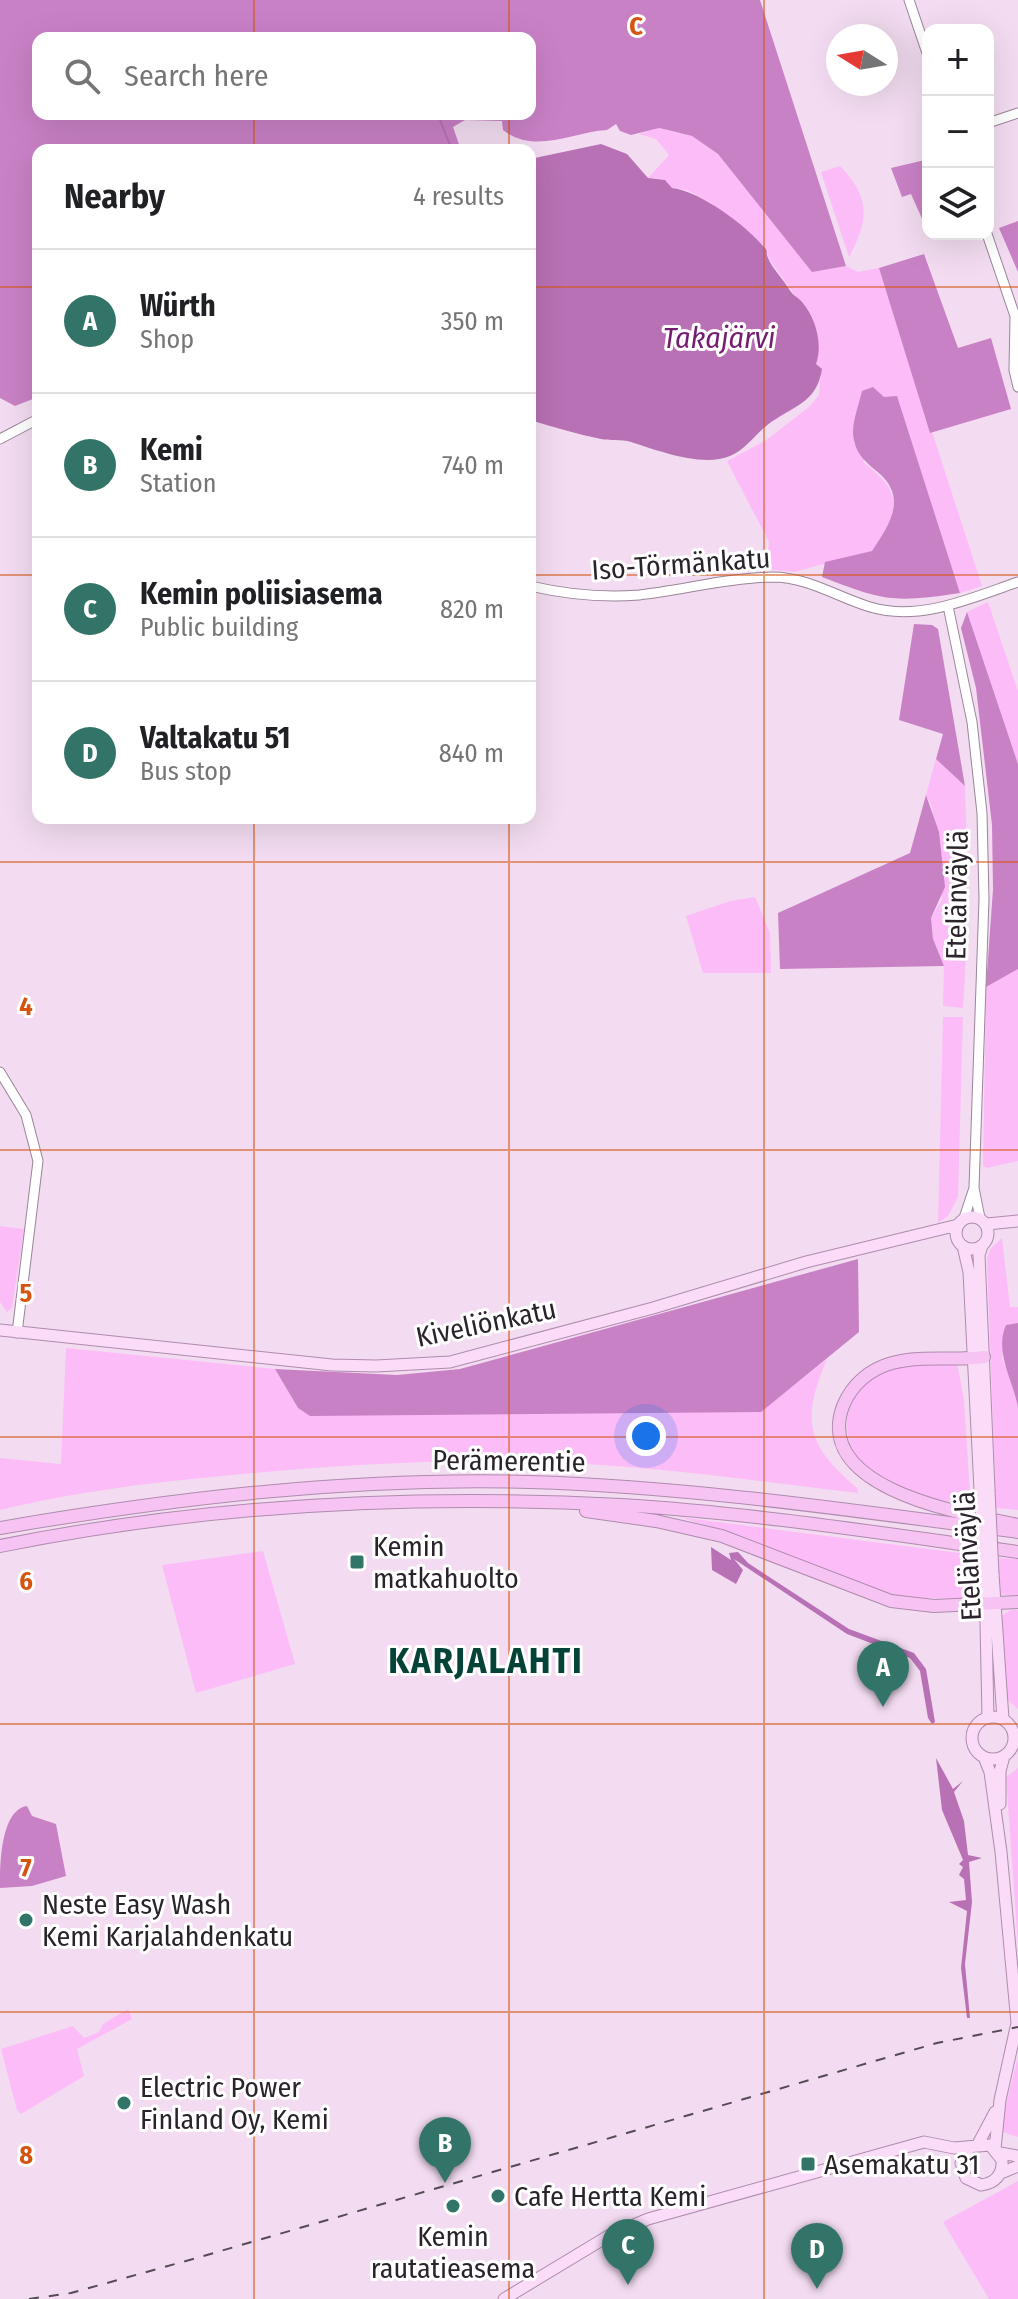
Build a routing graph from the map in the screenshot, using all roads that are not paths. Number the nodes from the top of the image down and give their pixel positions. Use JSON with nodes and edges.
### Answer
{"nodes":[{"id":1,"x":909,"y":0,"type":"edge"},
{"id":2,"x":922,"y":38,"type":"edge"},
{"id":3,"x":1018,"y":113,"type":"edge"},
{"id":4,"x":994,"y":121,"type":"edge"},
{"id":5,"x":989,"y":240,"type":"edge"},
{"id":6,"x":1018,"y":387,"type":"edge"},
{"id":7,"x":32,"y":422,"type":"edge"},
{"id":8,"x":0,"y":439,"type":"edge"},
{"id":9,"x":1018,"y":582,"type":"edge"},
{"id":10,"x":536,"y":587,"type":"edge"},
{"id":11,"x":948,"y":606,"type":"junction"},
{"id":12,"x":0,"y":1072,"type":"edge"},
{"id":13,"x":974,"y":1188,"type":"junction"},
{"id":14,"x":983,"y":1221,"type":"junction"},
{"id":15,"x":961,"y":1222,"type":"junction"},
{"id":16,"x":1016,"y":1222,"type":"edge"},
{"id":17,"x":923,"y":1236,"type":"junction"},
{"id":18,"x":985,"y":1242,"type":"junction"},
{"id":19,"x":961,"y":1244,"type":"junction"},
{"id":20,"x":0,"y":1330,"type":"edge"},
{"id":21,"x":17,"y":1333,"type":"junction"},
{"id":22,"x":978,"y":1358,"type":"junction"},
{"id":23,"x":561,"y":1503,"type":"junction"},
{"id":24,"x":1018,"y":1525,"type":"edge"},
{"id":25,"x":0,"y":1528,"type":"edge"},
{"id":26,"x":1018,"y":1532,"type":"edge"},
{"id":27,"x":0,"y":1546,"type":"edge"},
{"id":28,"x":1018,"y":1552,"type":"edge"},
{"id":29,"x":1018,"y":1602,"type":"edge"},
{"id":30,"x":990,"y":1605,"type":"junction"},
{"id":31,"x":988,"y":1718,"type":"junction"},
{"id":32,"x":1003,"y":1719,"type":"junction"},
{"id":33,"x":1004,"y":1756,"type":"junction"},
{"id":34,"x":984,"y":1757,"type":"junction"},
{"id":35,"x":1001,"y":1852,"type":"junction"},
{"id":36,"x":1000,"y":2100,"type":"junction"},
{"id":37,"x":974,"y":2146,"type":"junction"},
{"id":38,"x":954,"y":2148,"type":"junction"},
{"id":39,"x":998,"y":2151,"type":"junction"},
{"id":40,"x":1018,"y":2156,"type":"edge"},
{"id":41,"x":962,"y":2159,"type":"junction"},
{"id":42,"x":1018,"y":2166,"type":"edge"},
{"id":43,"x":1001,"y":2173,"type":"junction"},
{"id":44,"x":504,"y":2299,"type":"edge"}],
"edges":[{"from":1,"to":2,"type":"street"},
{"from":3,"to":4,"type":"street"},
{"from":5,"to":6,"type":"street"},
{"from":7,"to":8,"type":"street"},
{"from":9,"to":11,"type":"street","name":"Iso-Törmänkatu"},
{"from":10,"to":11,"type":"street","name":"Iso-Törmänkatu"},
{"from":11,"to":13,"type":"street","name":"Etelänväylä"},
{"from":12,"to":21,"type":"street"},
{"from":13,"to":14,"type":"street","name":"Etelänväylä"},
{"from":13,"to":15,"type":"street","name":"Etelänväylä"},
{"from":14,"to":15,"type":"main road","name":"Kiveliönkatu"},
{"from":14,"to":16,"type":"main road"},
{"from":14,"to":18,"type":"main road","name":"Etelänväylä"},
{"from":15,"to":17,"type":"main road","name":"Kiveliönkatu"},
{"from":15,"to":19,"type":"main road","name":"Etelänväylä"},
{"from":16,"to":18,"type":"main road"},
{"from":17,"to":19,"type":"main road","name":"Kiveliönkatu"},
{"from":17,"to":21,"type":"main road","name":"Kiveliönkatu"},
{"from":18,"to":19,"type":"main road","name":"Kiveliönkatu"},
{"from":18,"to":22,"type":"main road","name":"Etelänväylä"},
{"from":19,"to":22,"type":"main road","name":"Etelänväylä"},
{"from":20,"to":21,"type":"main road","name":"Kiveliönkatu"},
{"from":22,"to":24,"type":"highway"},
{"from":22,"to":30,"type":"main road","name":"Etelänväylä","bridge":true},
{"from":23,"to":27,"type":"highway","name":"Perämerentie"},
{"from":23,"to":28,"type":"highway","name":"Perämerentie"},
{"from":23,"to":30,"type":"highway"},
{"from":25,"to":26,"type":"highway","name":"Perämerentie"},
{"from":29,"to":30,"type":"highway"},
{"from":30,"to":31,"type":"main road","name":"Etelänväylä"},
{"from":30,"to":32,"type":"main road","name":"Etelänväylä"},
{"from":31,"to":32,"type":"main road"},
{"from":31,"to":34,"type":"main road"},
{"from":32,"to":33,"type":"main road"},
{"from":33,"to":34,"type":"main road"},
{"from":33,"to":35,"type":"main road"},
{"from":34,"to":35,"type":"main road"},
{"from":35,"to":36,"type":"main road"},
{"from":36,"to":37,"type":"main road"},
{"from":36,"to":39,"type":"main road"},
{"from":37,"to":38,"type":"main road"},
{"from":37,"to":39,"type":"main road"},
{"from":37,"to":41,"type":"main road"},
{"from":38,"to":41,"type":"main road"},
{"from":38,"to":44,"type":"main road"},
{"from":39,"to":40,"type":"main road"},
{"from":39,"to":43,"type":"main road"},
{"from":41,"to":43,"type":"main road"},
{"from":42,"to":43,"type":"main road"}]}
